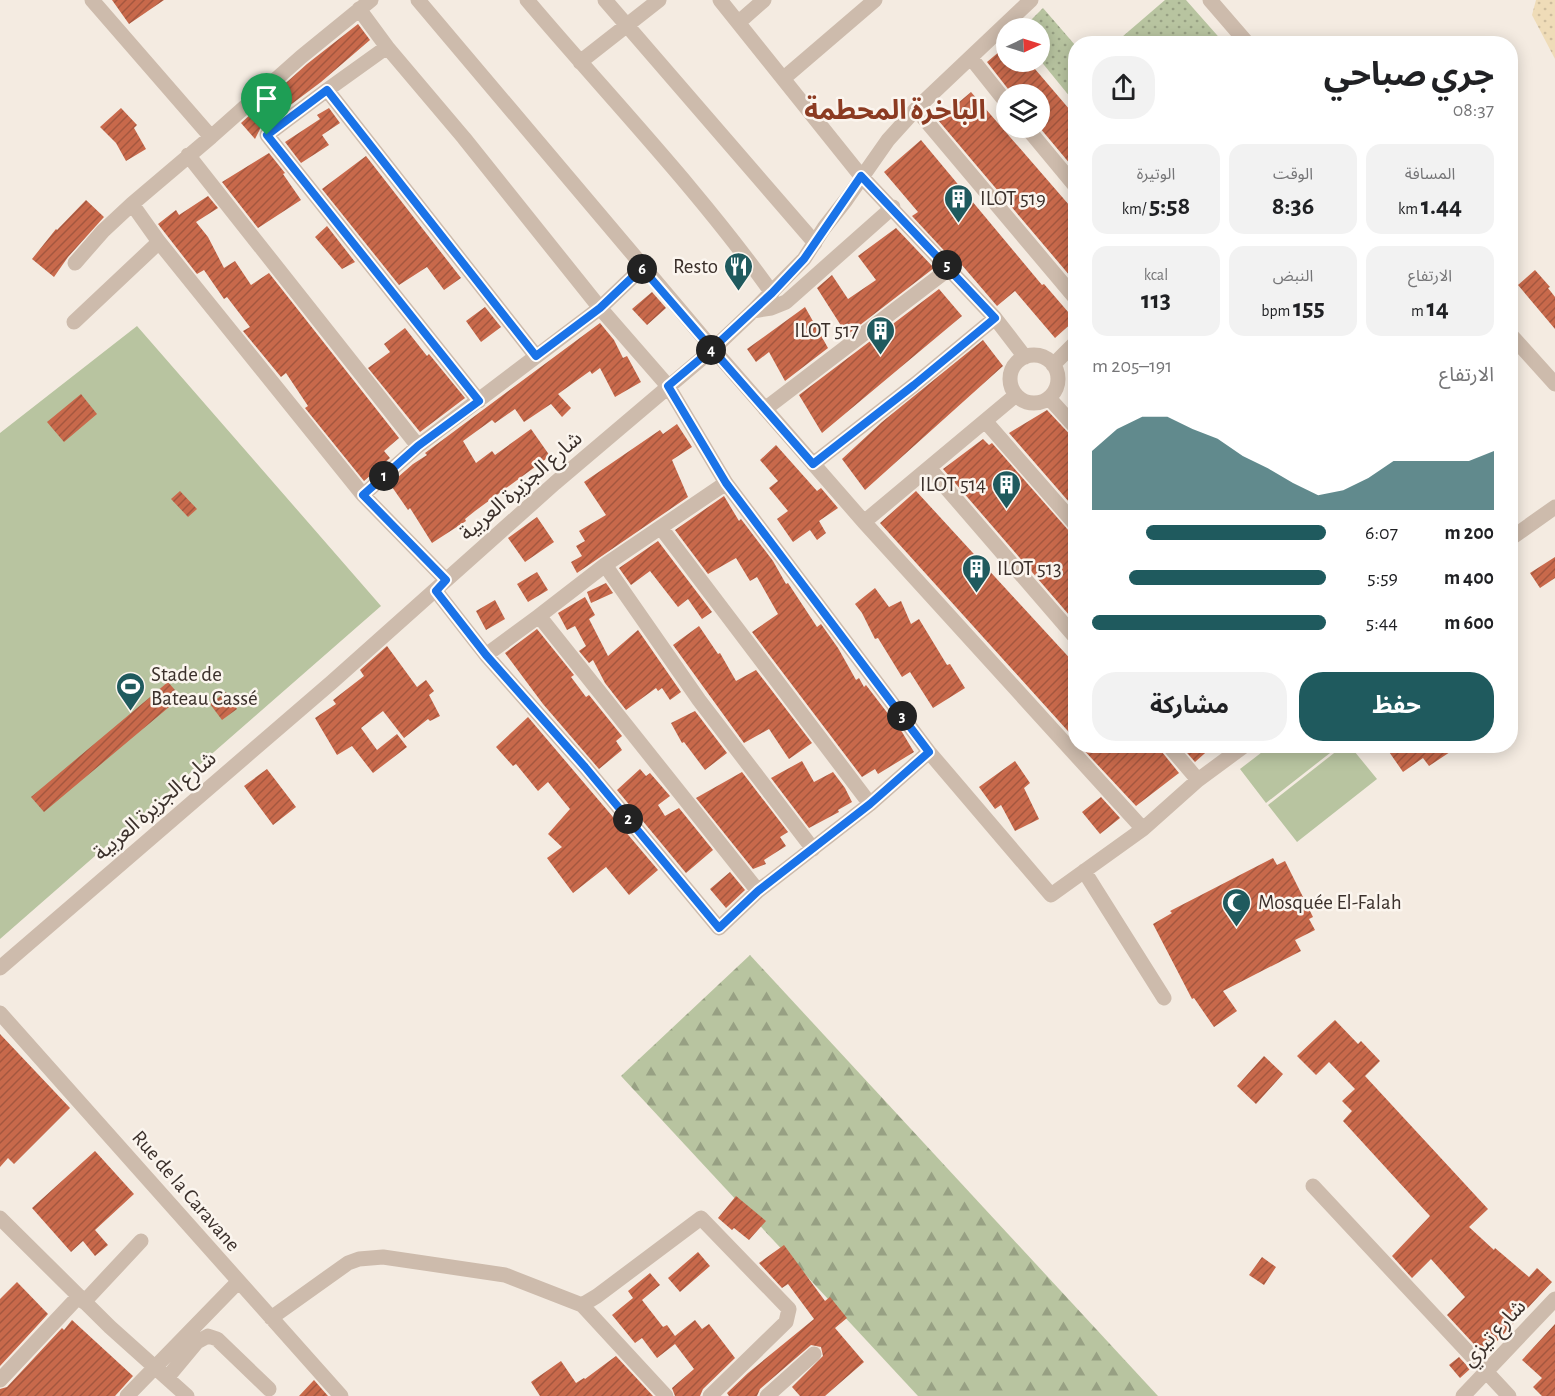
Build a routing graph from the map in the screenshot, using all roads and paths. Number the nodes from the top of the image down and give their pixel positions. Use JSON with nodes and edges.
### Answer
{"nodes":[{"id":1,"x":92,"y":0,"type":"edge"},
{"id":2,"x":418,"y":0,"type":"edge"},
{"id":3,"x":527,"y":0,"type":"edge"},
{"id":4,"x":605,"y":0,"type":"edge"},
{"id":5,"x":659,"y":0,"type":"edge"},
{"id":6,"x":720,"y":0,"type":"edge"},
{"id":7,"x":764,"y":0,"type":"edge"},
{"id":8,"x":875,"y":0,"type":"edge"},
{"id":9,"x":1031,"y":0,"type":"edge"},
{"id":10,"x":1210,"y":0,"type":"edge"},
{"id":11,"x":365,"y":5,"type":"edge"},
{"id":12,"x":739,"y":22,"type":"junction"},
{"id":13,"x":627,"y":25,"type":"junction"},
{"id":14,"x":1241,"y":36,"type":"edge"},
{"id":15,"x":387,"y":47,"type":"junction"},
{"id":16,"x":971,"y":58,"type":"junction"},
{"id":17,"x":580,"y":62,"type":"junction"},
{"id":18,"x":784,"y":78,"type":"junction"},
{"id":19,"x":996,"y":89,"type":"edge"},
{"id":20,"x":327,"y":90,"type":"junction"},
{"id":21,"x":916,"y":109,"type":"junction"},
{"id":22,"x":211,"y":137,"type":"junction"},
{"id":23,"x":1035,"y":138,"type":"edge"},
{"id":24,"x":188,"y":156,"type":"junction"},
{"id":25,"x":861,"y":176,"type":"junction"},
{"id":26,"x":1068,"y":177,"type":"edge"},
{"id":27,"x":132,"y":204,"type":"junction"},
{"id":28,"x":893,"y":207,"type":"junction"},
{"id":29,"x":159,"y":242,"type":"junction"},
{"id":30,"x":815,"y":243,"type":"junction"},
{"id":31,"x":75,"y":263,"type":"dead end"},
{"id":32,"x":642,"y":268,"type":"junction"},
{"id":33,"x":950,"y":268,"type":"junction"},
{"id":34,"x":1068,"y":290,"type":"edge"},
{"id":35,"x":772,"y":293,"type":"junction"},
{"id":36,"x":600,"y":308,"type":"junction"},
{"id":37,"x":753,"y":311,"type":"junction"},
{"id":38,"x":995,"y":318,"type":"junction"},
{"id":39,"x":74,"y":322,"type":"dead end"},
{"id":40,"x":1518,"y":343,"type":"edge"},
{"id":41,"x":712,"y":349,"type":"junction"},
{"id":42,"x":1068,"y":350,"type":"edge"},
{"id":43,"x":536,"y":356,"type":"junction"},
{"id":44,"x":1025,"y":357,"type":"junction"},
{"id":45,"x":1053,"y":365,"type":"junction"},
{"id":46,"x":1555,"y":384,"type":"edge"},
{"id":47,"x":668,"y":386,"type":"junction"},
{"id":48,"x":1016,"y":396,"type":"junction"},
{"id":49,"x":1049,"y":398,"type":"junction"},
{"id":50,"x":479,"y":401,"type":"junction"},
{"id":51,"x":765,"y":409,"type":"junction"},
{"id":52,"x":1068,"y":419,"type":"edge"},
{"id":53,"x":986,"y":422,"type":"junction"},
{"id":54,"x":418,"y":446,"type":"junction"},
{"id":55,"x":813,"y":464,"type":"junction"},
{"id":56,"x":929,"y":468,"type":"junction"},
{"id":57,"x":726,"y":483,"type":"junction"},
{"id":58,"x":363,"y":495,"type":"junction"},
{"id":59,"x":1555,"y":507,"type":"edge"},
{"id":60,"x":1068,"y":516,"type":"edge"},
{"id":61,"x":864,"y":522,"type":"junction"},
{"id":62,"x":661,"y":528,"type":"junction"},
{"id":63,"x":1518,"y":533,"type":"edge"},
{"id":64,"x":605,"y":565,"type":"junction"},
{"id":65,"x":441,"y":585,"type":"junction"},
{"id":66,"x":538,"y":616,"type":"junction"},
{"id":67,"x":1068,"y":629,"type":"edge"},
{"id":68,"x":486,"y":655,"type":"junction"},
{"id":69,"x":1068,"y":746,"type":"edge"},
{"id":70,"x":929,"y":752,"type":"junction"},
{"id":71,"x":1074,"y":753,"type":"edge"},
{"id":72,"x":1175,"y":753,"type":"edge"},
{"id":73,"x":1235,"y":753,"type":"edge"},
{"id":74,"x":1198,"y":780,"type":"junction"},
{"id":75,"x":870,"y":804,"type":"junction"},
{"id":76,"x":1143,"y":829,"type":"junction"},
{"id":77,"x":813,"y":849,"type":"junction"},
{"id":78,"x":1084,"y":871,"type":"junction"},
{"id":79,"x":758,"y":891,"type":"junction"},
{"id":80,"x":0,"y":968,"type":"edge"},
{"id":81,"x":1164,"y":998,"type":"dead end"},
{"id":82,"x":0,"y":1013,"type":"edge"},
{"id":83,"x":1313,"y":1186,"type":"dead end"},
{"id":84,"x":0,"y":1218,"type":"edge"},
{"id":85,"x":141,"y":1241,"type":"dead end"},
{"id":86,"x":238,"y":1282,"type":"junction"},
{"id":87,"x":82,"y":1299,"type":"junction"},
{"id":88,"x":1555,"y":1299,"type":"edge"},
{"id":89,"x":582,"y":1305,"type":"junction"},
{"id":90,"x":271,"y":1318,"type":"junction"},
{"id":91,"x":814,"y":1354,"type":"dead end"},
{"id":92,"x":155,"y":1367,"type":"junction"},
{"id":93,"x":1485,"y":1372,"type":"junction"},
{"id":94,"x":167,"y":1378,"type":"junction"},
{"id":95,"x":0,"y":1380,"type":"edge"},
{"id":96,"x":269,"y":1389,"type":"dead end"},
{"id":97,"x":127,"y":1396,"type":"edge"},
{"id":98,"x":186,"y":1396,"type":"edge"},
{"id":99,"x":341,"y":1396,"type":"edge"},
{"id":100,"x":666,"y":1396,"type":"edge"},
{"id":101,"x":710,"y":1396,"type":"edge"},
{"id":102,"x":767,"y":1396,"type":"edge"},
{"id":103,"x":1463,"y":1396,"type":"edge"},
{"id":104,"x":1509,"y":1396,"type":"edge"}],
"edges":[{"from":1,"to":22,"type":"street"},
{"from":2,"to":32,"type":"street"},
{"from":3,"to":17,"type":"street"},
{"from":4,"to":13,"type":"street"},
{"from":5,"to":13,"type":"street"},
{"from":6,"to":12,"type":"street"},
{"from":7,"to":12,"type":"street"},
{"from":8,"to":18,"type":"street"},
{"from":9,"to":16,"type":"street","name":"شارع الجزيرة العربية"},
{"from":10,"to":14,"type":"street"},
{"from":11,"to":15,"type":"street"},
{"from":11,"to":22,"type":"street"},
{"from":12,"to":18,"type":"street"},
{"from":13,"to":17,"type":"street"},
{"from":13,"to":30,"type":"street"},
{"from":15,"to":20,"type":"street"},
{"from":15,"to":36,"type":"street"},
{"from":16,"to":19,"type":"street"},
{"from":16,"to":21,"type":"street","name":"شارع الجزيرة العربية"},
{"from":17,"to":35,"type":"street"},
{"from":18,"to":25,"type":"street"},
{"from":20,"to":43,"type":"street"},
{"from":20,"to":50,"type":"street"},
{"from":21,"to":25,"type":"street","name":"شارع الجزيرة العربية"},
{"from":21,"to":34,"type":"street"},
{"from":22,"to":24,"type":"street"},
{"from":23,"to":26,"type":"street"},
{"from":24,"to":27,"type":"street"},
{"from":24,"to":54,"type":"street"},
{"from":25,"to":28,"type":"street"},
{"from":25,"to":30,"type":"street","name":"شارع الجزيرة العربية"},
{"from":27,"to":29,"type":"street"},
{"from":27,"to":31,"type":"street"},
{"from":28,"to":33,"type":"street"},
{"from":28,"to":37,"type":"street"},
{"from":29,"to":39,"type":"street"},
{"from":29,"to":58,"type":"street"},
{"from":30,"to":35,"type":"street","name":"شارع الجزيرة العربية"},
{"from":32,"to":36,"type":"street"},
{"from":32,"to":41,"type":"street"},
{"from":33,"to":38,"type":"street"},
{"from":33,"to":51,"type":"street"},
{"from":35,"to":37,"type":"street","name":"شارع الجزيرة العربية"},
{"from":36,"to":43,"type":"street"},
{"from":36,"to":47,"type":"street"},
{"from":37,"to":41,"type":"street","name":"شارع الجزيرة العربية"},
{"from":38,"to":44,"type":"street"},
{"from":38,"to":55,"type":"street"},
{"from":40,"to":46,"type":"street"},
{"from":41,"to":47,"type":"street","name":"شارع الجزيرة العربية"},
{"from":41,"to":51,"type":"street"},
{"from":42,"to":45,"type":"street"},
{"from":43,"to":50,"type":"street"},
{"from":44,"to":45,"type":"street"},
{"from":44,"to":48,"type":"street"},
{"from":45,"to":49,"type":"street"},
{"from":47,"to":57,"type":"street"},
{"from":47,"to":65,"type":"street","name":"شارع الجزيرة العربية"},
{"from":48,"to":49,"type":"street"},
{"from":48,"to":53,"type":"street"},
{"from":49,"to":52,"type":"street"},
{"from":50,"to":54,"type":"street"},
{"from":51,"to":55,"type":"street"},
{"from":53,"to":56,"type":"street"},
{"from":53,"to":60,"type":"street"},
{"from":54,"to":58,"type":"street"},
{"from":55,"to":61,"type":"street"},
{"from":56,"to":61,"type":"street"},
{"from":56,"to":67,"type":"street"},
{"from":57,"to":62,"type":"street"},
{"from":57,"to":70,"type":"street"},
{"from":58,"to":65,"type":"street"},
{"from":59,"to":63,"type":"street"},
{"from":61,"to":69,"type":"street"},
{"from":62,"to":64,"type":"street"},
{"from":62,"to":75,"type":"street"},
{"from":64,"to":66,"type":"street"},
{"from":64,"to":77,"type":"street"},
{"from":65,"to":68,"type":"street"},
{"from":65,"to":80,"type":"street","name":"شارع الجزيرة العربية"},
{"from":66,"to":68,"type":"street"},
{"from":66,"to":79,"type":"street"},
{"from":68,"to":79,"type":"street"},
{"from":70,"to":75,"type":"street"},
{"from":70,"to":78,"type":"street"},
{"from":71,"to":76,"type":"street"},
{"from":72,"to":74,"type":"street"},
{"from":73,"to":74,"type":"street"},
{"from":74,"to":76,"type":"street"},
{"from":75,"to":77,"type":"street"},
{"from":76,"to":78,"type":"street"},
{"from":77,"to":79,"type":"street"},
{"from":78,"to":81,"type":"street"},
{"from":82,"to":86,"type":"street","name":"Rue de la Caravane"},
{"from":83,"to":93,"type":"street"},
{"from":84,"to":87,"type":"street"},
{"from":85,"to":87,"type":"street"},
{"from":86,"to":90,"type":"street","name":"Rue de la Caravane"},
{"from":86,"to":92,"type":"street"},
{"from":87,"to":92,"type":"street"},
{"from":87,"to":95,"type":"street"},
{"from":88,"to":93,"type":"street","name":"شارع تيزي"},
{"from":89,"to":90,"type":"street"},
{"from":89,"to":100,"type":"street"},
{"from":89,"to":101,"type":"street"},
{"from":90,"to":99,"type":"street","name":"Rue de la Caravane"},
{"from":91,"to":102,"type":"street"},
{"from":92,"to":94,"type":"street"},
{"from":92,"to":97,"type":"street"},
{"from":93,"to":103,"type":"street","name":"شارع تيزي"},
{"from":93,"to":104,"type":"street"},
{"from":94,"to":96,"type":"street"},
{"from":94,"to":98,"type":"street"}]}
